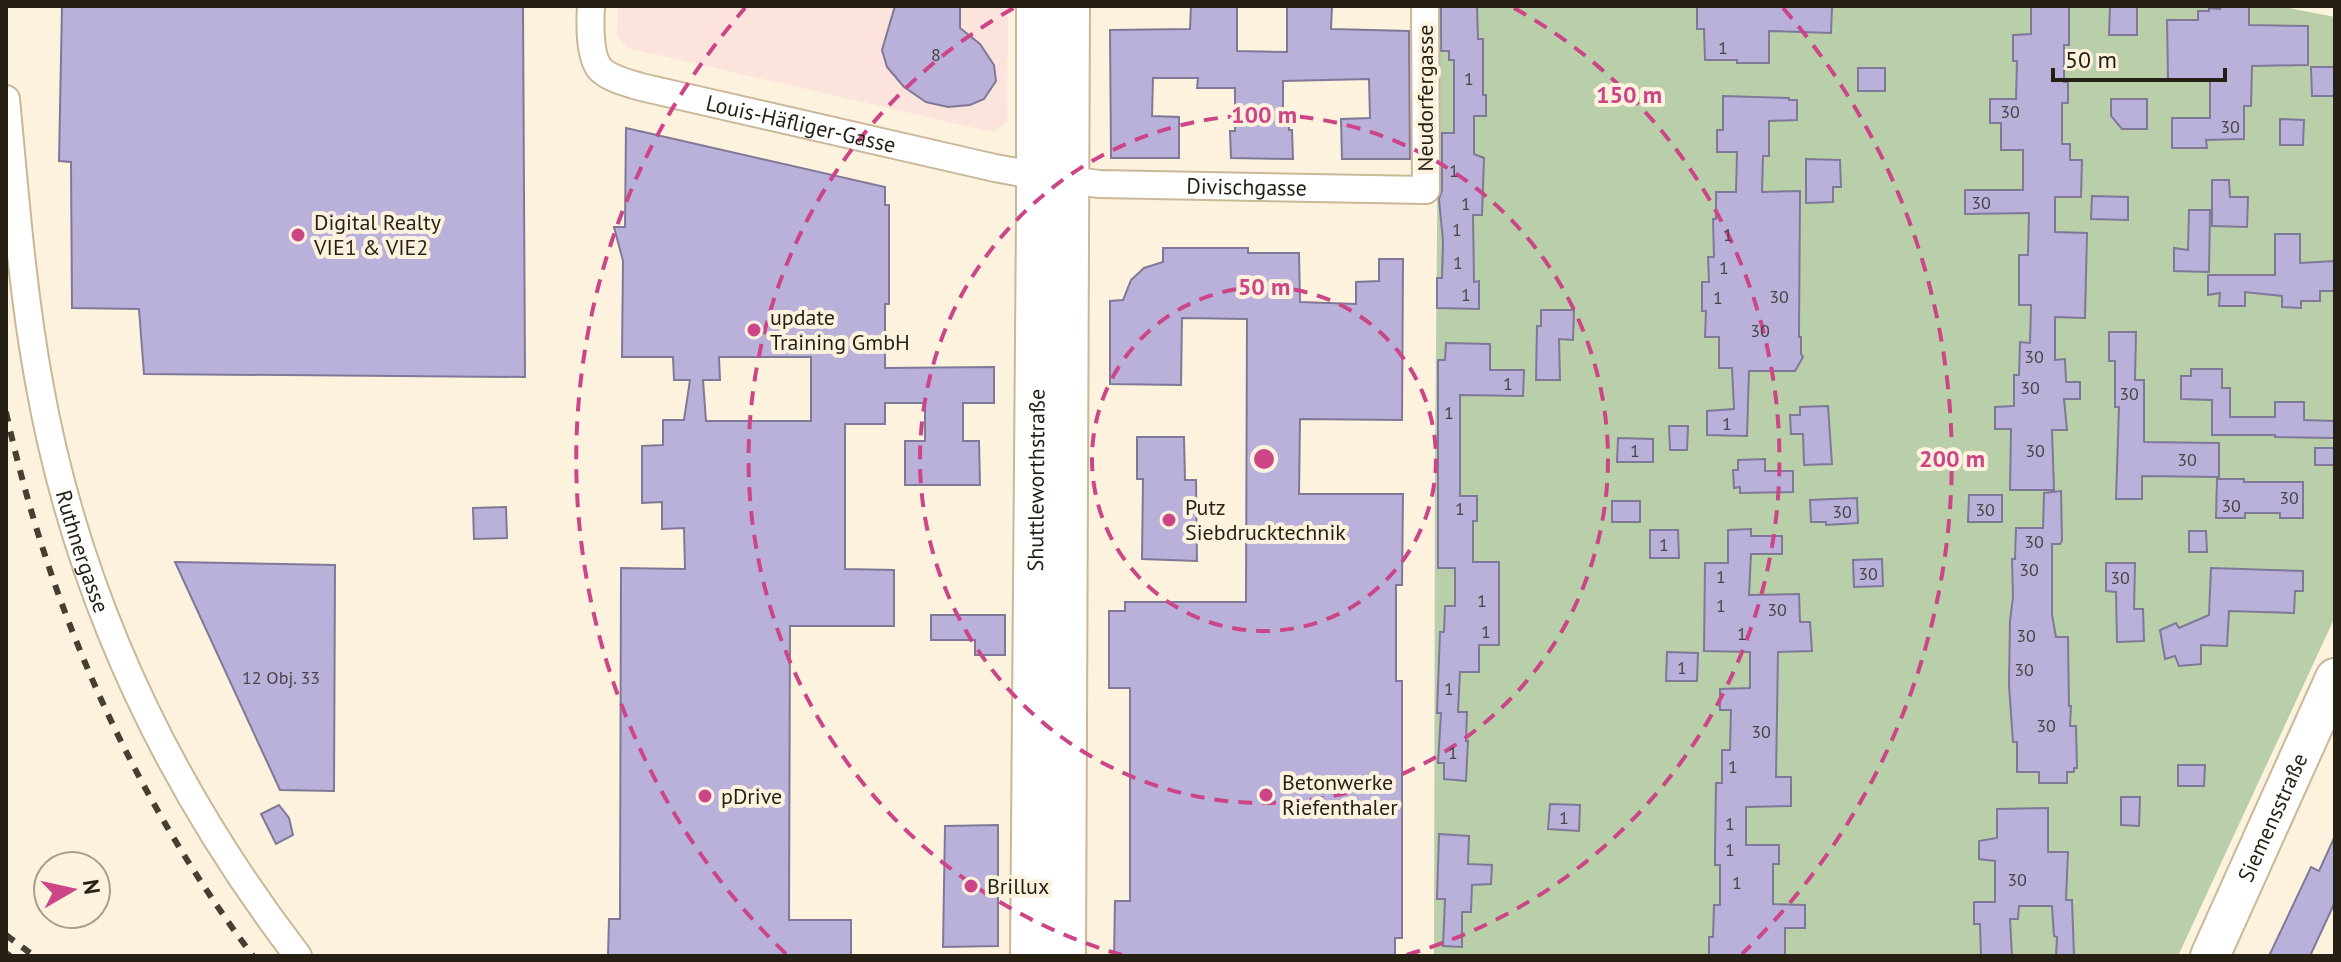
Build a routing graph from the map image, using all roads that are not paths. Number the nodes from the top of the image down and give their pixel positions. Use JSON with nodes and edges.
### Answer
{"nodes":[{"id":1,"x":591,"y":6,"type":"edge"},
{"id":2,"x":1038,"y":6,"type":"edge"},
{"id":3,"x":1068,"y":6,"type":"edge"},
{"id":4,"x":1425,"y":6,"type":"edge"},
{"id":5,"x":6,"y":99,"type":"edge"},
{"id":6,"x":1054,"y":178,"type":"junction"},
{"id":7,"x":1426,"y":190,"type":"joint"},
{"id":8,"x":2335,"y":678,"type":"edge"},
{"id":9,"x":298,"y":956,"type":"edge"},
{"id":10,"x":1032,"y":956,"type":"edge"},
{"id":11,"x":1064,"y":956,"type":"edge"},
{"id":12,"x":2210,"y":956,"type":"edge"}],
"edges":[{"from":1,"to":6,"type":"street","name":"Louis-Häfliger-Gasse"},
{"from":2,"to":6,"type":"main road","name":"Shuttleworthstraße"},
{"from":3,"to":6,"type":"main road","name":"Shuttleworthstraße"},
{"from":4,"to":7,"type":"street","name":"Neudorfergasse"},
{"from":5,"to":9,"type":"street","name":"Ruthnergasse"},
{"from":6,"to":7,"type":"street","name":"Divischgasse"},
{"from":6,"to":10,"type":"main road","name":"Shuttleworthstraße"},
{"from":6,"to":11,"type":"main road","name":"Shuttleworthstraße"},
{"from":8,"to":12,"type":"main road","name":"Siemensstraße"}]}
